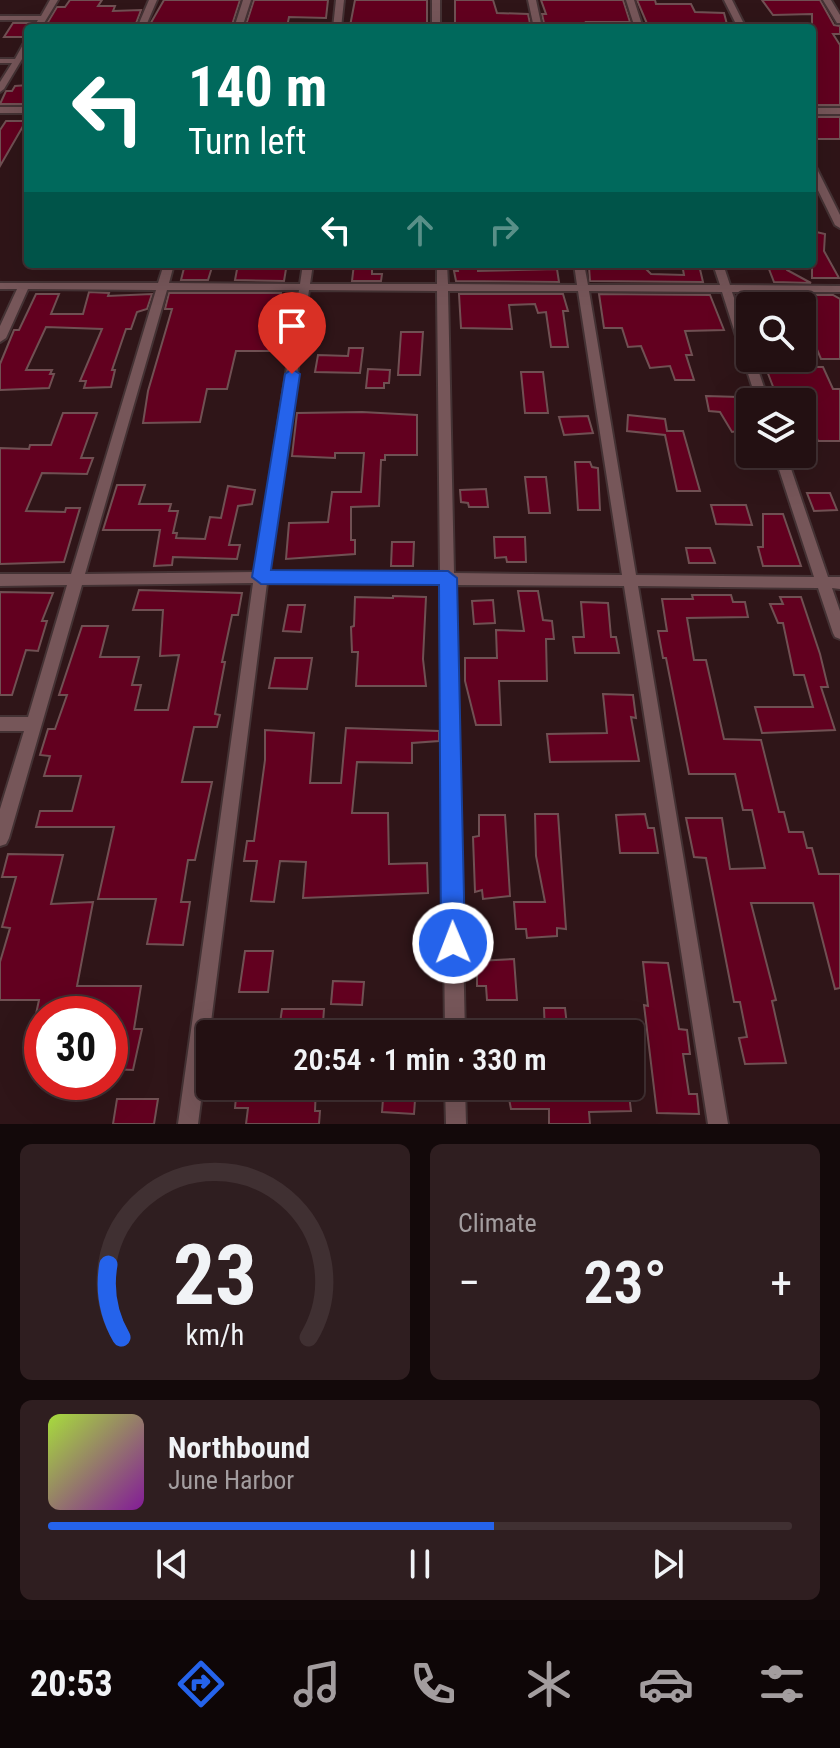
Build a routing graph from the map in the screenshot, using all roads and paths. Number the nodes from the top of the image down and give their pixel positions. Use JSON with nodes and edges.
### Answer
{"nodes":[{"id":1,"x":54,"y":0,"type":"edge"},
{"id":2,"x":153,"y":0,"type":"edge"},
{"id":3,"x":247,"y":0,"type":"edge"},
{"id":4,"x":340,"y":0,"type":"edge"},
{"id":5,"x":436,"y":0,"type":"edge"},
{"id":6,"x":532,"y":0,"type":"edge"},
{"id":7,"x":630,"y":0,"type":"edge"},
{"id":8,"x":728,"y":0,"type":"edge"},
{"id":9,"x":827,"y":0,"type":"edge"},
{"id":10,"x":0,"y":18,"type":"edge"},
{"id":11,"x":43,"y":18,"type":"junction"},
{"id":12,"x":840,"y":21,"type":"edge"},
{"id":13,"x":39,"y":24,"type":"edge"},
{"id":14,"x":143,"y":24,"type":"edge"},
{"id":15,"x":239,"y":24,"type":"edge"},
{"id":16,"x":337,"y":24,"type":"edge"},
{"id":17,"x":436,"y":24,"type":"edge"},
{"id":18,"x":537,"y":24,"type":"edge"},
{"id":19,"x":638,"y":24,"type":"edge"},
{"id":20,"x":740,"y":24,"type":"edge"},
{"id":21,"x":24,"y":50,"type":"edge"},
{"id":22,"x":0,"y":61,"type":"edge"},
{"id":23,"x":17,"y":61,"type":"junction"},
{"id":24,"x":0,"y":89,"type":"edge"},
{"id":25,"x":0,"y":110,"type":"edge"},
{"id":26,"x":24,"y":110,"type":"edge"},
{"id":27,"x":816,"y":111,"type":"edge"},
{"id":28,"x":840,"y":111,"type":"edge"},
{"id":29,"x":816,"y":177,"type":"edge"},
{"id":30,"x":840,"y":225,"type":"edge"},
{"id":31,"x":168,"y":268,"type":"edge"},
{"id":32,"x":308,"y":268,"type":"edge"},
{"id":33,"x":442,"y":268,"type":"edge"},
{"id":34,"x":580,"y":268,"type":"edge"},
{"id":35,"x":719,"y":268,"type":"edge"},
{"id":36,"x":0,"y":286,"type":"edge"},
{"id":37,"x":24,"y":286,"type":"junction"},
{"id":38,"x":163,"y":287,"type":"junction"},
{"id":39,"x":306,"y":287,"type":"junction"},
{"id":40,"x":442,"y":288,"type":"junction"},
{"id":41,"x":583,"y":288,"type":"junction"},
{"id":42,"x":726,"y":289,"type":"junction"},
{"id":43,"x":840,"y":289,"type":"edge"},
{"id":44,"x":0,"y":338,"type":"edge"},
{"id":45,"x":758,"y":388,"type":"edge"},
{"id":46,"x":785,"y":468,"type":"edge"},
{"id":47,"x":261,"y":577,"type":"junction"},
{"id":48,"x":448,"y":578,"type":"junction"},
{"id":49,"x":631,"y":579,"type":"junction"},
{"id":50,"x":0,"y":580,"type":"edge"},
{"id":51,"x":77,"y":580,"type":"junction"},
{"id":52,"x":822,"y":583,"type":"junction"},
{"id":53,"x":840,"y":583,"type":"edge"},
{"id":54,"x":840,"y":633,"type":"edge"},
{"id":55,"x":0,"y":724,"type":"edge"},
{"id":56,"x":34,"y":724,"type":"junction"},
{"id":57,"x":0,"y":838,"type":"edge"},
{"id":58,"x":455,"y":1020,"type":"edge"},
{"id":59,"x":455,"y":1100,"type":"edge"},
{"id":60,"x":188,"y":1124,"type":"edge"},
{"id":61,"x":456,"y":1124,"type":"edge"},
{"id":62,"x":718,"y":1124,"type":"edge"}],
"edges":[{"from":1,"to":11,"type":"street"},
{"from":2,"to":14,"type":"street"},
{"from":3,"to":15,"type":"street"},
{"from":4,"to":16,"type":"street"},
{"from":5,"to":17,"type":"street"},
{"from":6,"to":18,"type":"street"},
{"from":7,"to":19,"type":"street"},
{"from":8,"to":20,"type":"street"},
{"from":9,"to":12,"type":"street"},
{"from":10,"to":11,"type":"street"},
{"from":11,"to":13,"type":"street"},
{"from":21,"to":23,"type":"street"},
{"from":22,"to":23,"type":"street"},
{"from":23,"to":24,"type":"street"},
{"from":25,"to":26,"type":"street"},
{"from":27,"to":28,"type":"street"},
{"from":29,"to":30,"type":"street"},
{"from":31,"to":38,"type":"street"},
{"from":32,"to":39,"type":"street"},
{"from":33,"to":40,"type":"street"},
{"from":34,"to":41,"type":"street"},
{"from":35,"to":42,"type":"street"},
{"from":36,"to":37,"type":"street"},
{"from":37,"to":38,"type":"street"},
{"from":37,"to":44,"type":"street"},
{"from":38,"to":39,"type":"street"},
{"from":38,"to":51,"type":"street"},
{"from":39,"to":40,"type":"street"},
{"from":39,"to":47,"type":"street"},
{"from":40,"to":41,"type":"street"},
{"from":40,"to":48,"type":"street"},
{"from":41,"to":42,"type":"street"},
{"from":41,"to":49,"type":"street"},
{"from":42,"to":43,"type":"street"},
{"from":42,"to":45,"type":"street"},
{"from":46,"to":52,"type":"street"},
{"from":47,"to":48,"type":"street"},
{"from":47,"to":51,"type":"street"},
{"from":47,"to":60,"type":"street"},
{"from":48,"to":49,"type":"street"},
{"from":48,"to":58,"type":"street"},
{"from":49,"to":52,"type":"street"},
{"from":49,"to":62,"type":"street"},
{"from":50,"to":51,"type":"street"},
{"from":51,"to":56,"type":"street"},
{"from":52,"to":53,"type":"street"},
{"from":52,"to":54,"type":"street"},
{"from":55,"to":56,"type":"street"},
{"from":56,"to":57,"type":"street"},
{"from":59,"to":61,"type":"street"}]}
